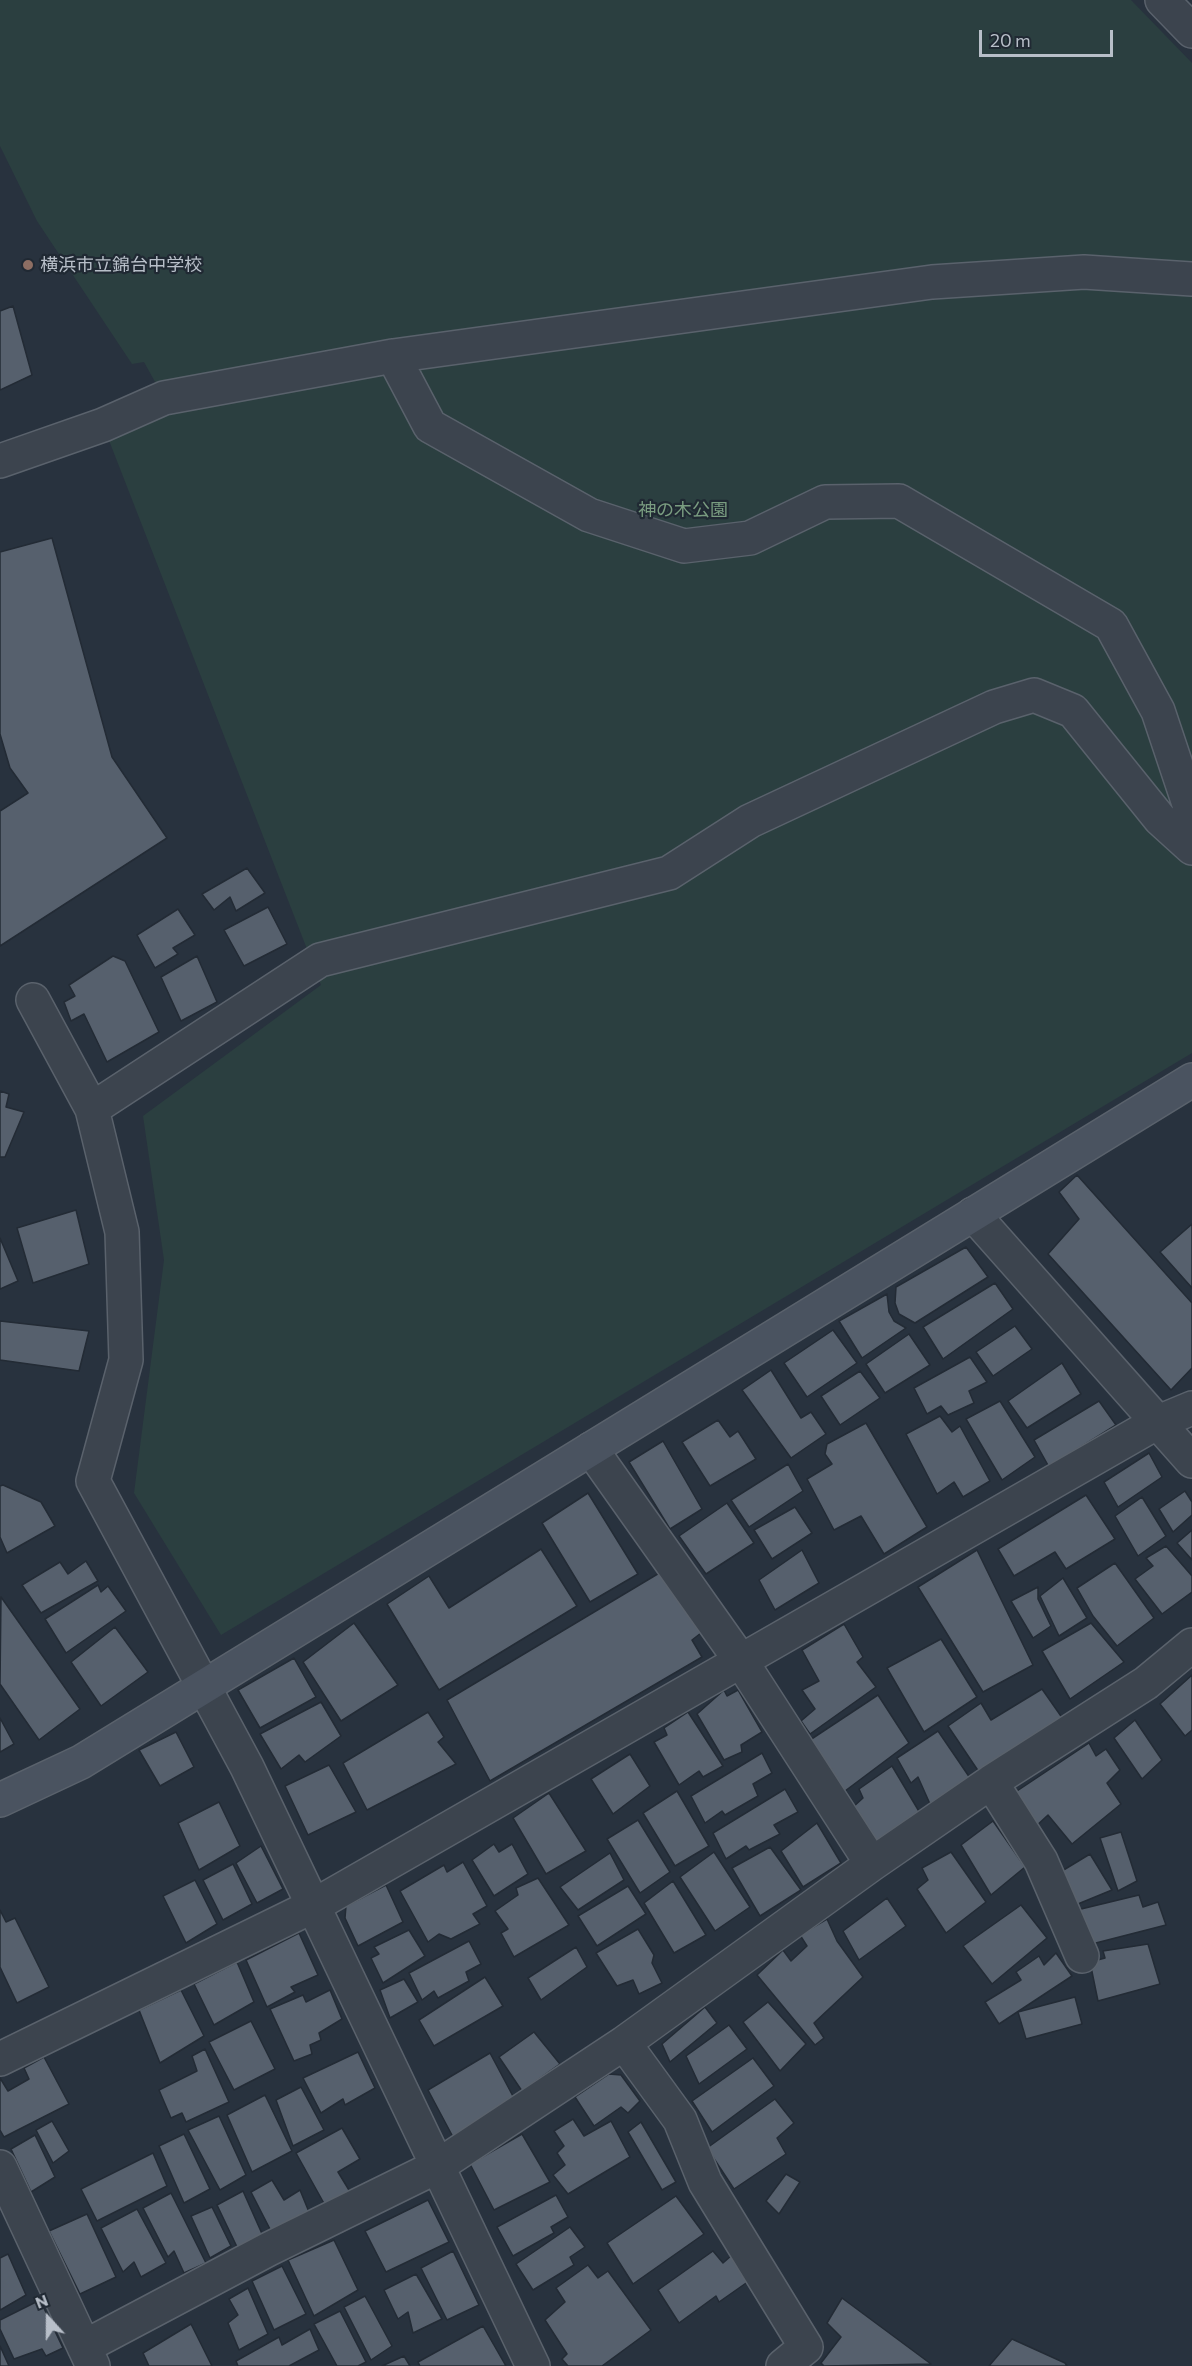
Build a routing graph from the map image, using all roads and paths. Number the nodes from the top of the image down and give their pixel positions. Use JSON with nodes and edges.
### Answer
{"nodes":[{"id":1,"x":1162,"y":0,"type":"edge"},
{"id":2,"x":1192,"y":31,"type":"edge"},
{"id":3,"x":1192,"y":279,"type":"edge"},
{"id":4,"x":393,"y":356,"type":"junction"},
{"id":5,"x":0,"y":461,"type":"edge"},
{"id":6,"x":1192,"y":813,"type":"edge"},
{"id":7,"x":1192,"y":848,"type":"edge"},
{"id":8,"x":33,"y":1000,"type":"dead end"},
{"id":9,"x":1192,"y":1080,"type":"edge"},
{"id":10,"x":92,"y":1108,"type":"junction"},
{"id":11,"x":973,"y":1214,"type":"junction"},
{"id":12,"x":1192,"y":1408,"type":"edge"},
{"id":13,"x":1156,"y":1423,"type":"junction"},
{"id":14,"x":591,"y":1449,"type":"junction"},
{"id":15,"x":1192,"y":1461,"type":"edge"},
{"id":16,"x":1192,"y":1645,"type":"edge"},
{"id":17,"x":741,"y":1660,"type":"junction"},
{"id":18,"x":204,"y":1687,"type":"junction"},
{"id":19,"x":991,"y":1782,"type":"junction"},
{"id":20,"x":0,"y":1800,"type":"edge"},
{"id":21,"x":872,"y":1864,"type":"junction"},
{"id":22,"x":315,"y":1905,"type":"junction"},
{"id":23,"x":1082,"y":1956,"type":"dead end"},
{"id":24,"x":624,"y":2043,"type":"junction"},
{"id":25,"x":0,"y":2059,"type":"edge"},
{"id":26,"x":438,"y":2166,"type":"junction"},
{"id":27,"x":0,"y":2167,"type":"edge"},
{"id":28,"x":89,"y":2357,"type":"edge"},
{"id":29,"x":533,"y":2366,"type":"edge"},
{"id":30,"x":783,"y":2366,"type":"edge"}],
"edges":[{"from":1,"to":2,"type":"street"},
{"from":3,"to":4,"type":"street"},
{"from":4,"to":5,"type":"street"},
{"from":4,"to":6,"type":"street"},
{"from":7,"to":10,"type":"street"},
{"from":8,"to":10,"type":"street"},
{"from":9,"to":11,"type":"street"},
{"from":10,"to":18,"type":"street"},
{"from":11,"to":13,"type":"street"},
{"from":11,"to":14,"type":"street"},
{"from":12,"to":13,"type":"street"},
{"from":13,"to":15,"type":"street"},
{"from":13,"to":17,"type":"street"},
{"from":14,"to":17,"type":"street"},
{"from":14,"to":18,"type":"street"},
{"from":16,"to":19,"type":"street"},
{"from":17,"to":21,"type":"street"},
{"from":17,"to":22,"type":"street"},
{"from":18,"to":20,"type":"street"},
{"from":18,"to":22,"type":"street"},
{"from":19,"to":21,"type":"street"},
{"from":19,"to":23,"type":"street"},
{"from":21,"to":24,"type":"street"},
{"from":22,"to":25,"type":"street"},
{"from":22,"to":26,"type":"street"},
{"from":24,"to":26,"type":"street"},
{"from":24,"to":30,"type":"street"},
{"from":26,"to":28,"type":"street"},
{"from":26,"to":29,"type":"street"},
{"from":27,"to":28,"type":"street"}]}
